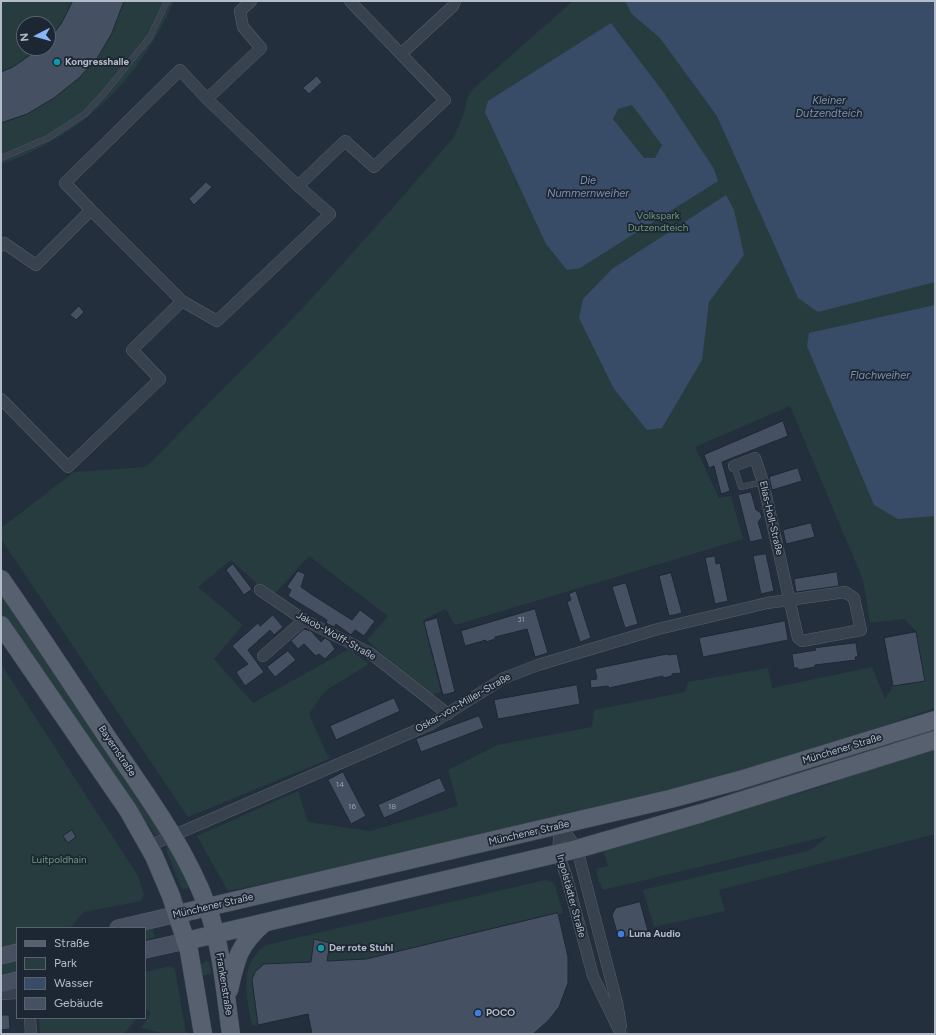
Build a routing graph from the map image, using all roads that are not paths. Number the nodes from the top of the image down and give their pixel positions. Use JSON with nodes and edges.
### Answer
{"nodes":[{"id":1,"x":168,"y":1,"type":"edge"},
{"id":2,"x":251,"y":1,"type":"edge"},
{"id":3,"x":350,"y":1,"type":"edge"},
{"id":4,"x":456,"y":1,"type":"edge"},
{"id":5,"x":401,"y":54,"type":"junction"},
{"id":6,"x":207,"y":99,"type":"junction"},
{"id":7,"x":1,"y":158,"type":"edge"},
{"id":8,"x":298,"y":186,"type":"junction"},
{"id":9,"x":91,"y":210,"type":"junction"},
{"id":10,"x":1,"y":246,"type":"edge"},
{"id":11,"x":182,"y":301,"type":"junction"},
{"id":12,"x":1,"y":399,"type":"edge"},
{"id":13,"x":734,"y":466,"type":"joint"},
{"id":14,"x":763,"y":482,"type":"junction"},
{"id":15,"x":1,"y":579,"type":"edge"},
{"id":16,"x":260,"y":590,"type":"dead end"},
{"id":17,"x":790,"y":600,"type":"junction"},
{"id":18,"x":304,"y":620,"type":"junction"},
{"id":19,"x":1,"y":625,"type":"edge"},
{"id":20,"x":263,"y":656,"type":"dead end"},
{"id":21,"x":448,"y":714,"type":"junction"},
{"id":22,"x":935,"y":720,"type":"edge"},
{"id":23,"x":935,"y":740,"type":"edge"},
{"id":24,"x":560,"y":825,"type":"junction"},
{"id":25,"x":173,"y":835,"type":"junction"},
{"id":26,"x":149,"y":846,"type":"junction"},
{"id":27,"x":577,"y":849,"type":"junction"},
{"id":28,"x":558,"y":854,"type":"junction"},
{"id":29,"x":207,"y":907,"type":"junction"},
{"id":30,"x":178,"y":914,"type":"junction"},
{"id":31,"x":265,"y":922,"type":"junction"},
{"id":32,"x":122,"y":927,"type":"edge"},
{"id":33,"x":215,"y":933,"type":"junction"},
{"id":34,"x":186,"y":941,"type":"junction"},
{"id":35,"x":146,"y":950,"type":"edge"},
{"id":36,"x":16,"y":952,"type":"edge"},
{"id":37,"x":1,"y":956,"type":"edge"},
{"id":38,"x":16,"y":980,"type":"edge"},
{"id":39,"x":1,"y":984,"type":"edge"},
{"id":40,"x":16,"y":993,"type":"edge"},
{"id":41,"x":1,"y":994,"type":"edge"},
{"id":42,"x":226,"y":1002,"type":"junction"},
{"id":43,"x":30,"y":1019,"type":"edge"},
{"id":44,"x":31,"y":1034,"type":"edge"},
{"id":45,"x":204,"y":1034,"type":"edge"},
{"id":46,"x":232,"y":1034,"type":"edge"},
{"id":47,"x":621,"y":1034,"type":"edge"}],
"edges":[{"from":1,"to":7,"type":"lane"},
{"from":2,"to":6,"type":"street"},
{"from":3,"to":5,"type":"street"},
{"from":4,"to":5,"type":"street"},
{"from":5,"to":8,"type":"street"},
{"from":6,"to":8,"type":"street"},
{"from":6,"to":9,"type":"street"},
{"from":8,"to":11,"type":"street"},
{"from":9,"to":10,"type":"street"},
{"from":9,"to":11,"type":"street"},
{"from":11,"to":12,"type":"street"},
{"from":13,"to":14,"type":"lane"},
{"from":13,"to":14,"type":"street","name":"Elias-Holl-Straße"},
{"from":14,"to":17,"type":"street","name":"Elias-Holl-Straße"},
{"from":15,"to":25,"type":"main road","name":"Bayernstraße"},
{"from":16,"to":18,"type":"street","name":"Jakob-Wolff-Straße"},
{"from":17,"to":17,"type":"street","name":"Oskar-von-Miller-Straße"},
{"from":17,"to":21,"type":"street","name":"Oskar-von-Miller-Straße"},
{"from":18,"to":20,"type":"street"},
{"from":18,"to":21,"type":"street","name":"Jakob-Wolff-Straße"},
{"from":19,"to":26,"type":"main road"},
{"from":21,"to":25,"type":"street","name":"Oskar-von-Miller-Straße"},
{"from":22,"to":24,"type":"main road","name":"Münchener Straße"},
{"from":23,"to":27,"type":"main road","name":"Münchener Straße"},
{"from":24,"to":27,"type":"street","name":"Ingolstädter Straße"},
{"from":24,"to":28,"type":"street","name":"Ingolstädter Straße"},
{"from":24,"to":29,"type":"main road","name":"Münchener Straße"},
{"from":25,"to":26,"type":"street","name":"Oskar-von-Miller-Straße"},
{"from":25,"to":29,"type":"main road","name":"Bayernstraße"},
{"from":26,"to":30,"type":"main road"},
{"from":27,"to":28,"type":"main road","name":"Münchener Straße"},
{"from":27,"to":47,"type":"street","name":"Ingolstädter Straße"},
{"from":28,"to":31,"type":"main road","name":"Münchener Straße"},
{"from":28,"to":47,"type":"street","name":"Ingolstädter Straße"},
{"from":29,"to":30,"type":"main road","name":"Münchener Straße"},
{"from":29,"to":33,"type":"main road","name":"Bayernstraße"},
{"from":30,"to":32,"type":"main road","name":"Münchener Straße"},
{"from":30,"to":34,"type":"main road"},
{"from":31,"to":33,"type":"main road","name":"Münchener Straße"},
{"from":31,"to":42,"type":"main road"},
{"from":33,"to":34,"type":"main road","name":"Münchener Straße"},
{"from":33,"to":42,"type":"main road","name":"Frankenstraße"},
{"from":34,"to":35,"type":"main road","name":"Münchener Straße"},
{"from":34,"to":45,"type":"main road"},
{"from":36,"to":37,"type":"main road"},
{"from":38,"to":39,"type":"main road"},
{"from":40,"to":41,"type":"street"},
{"from":42,"to":46,"type":"main road","name":"Frankenstraße"},
{"from":43,"to":44,"type":"street"}]}
